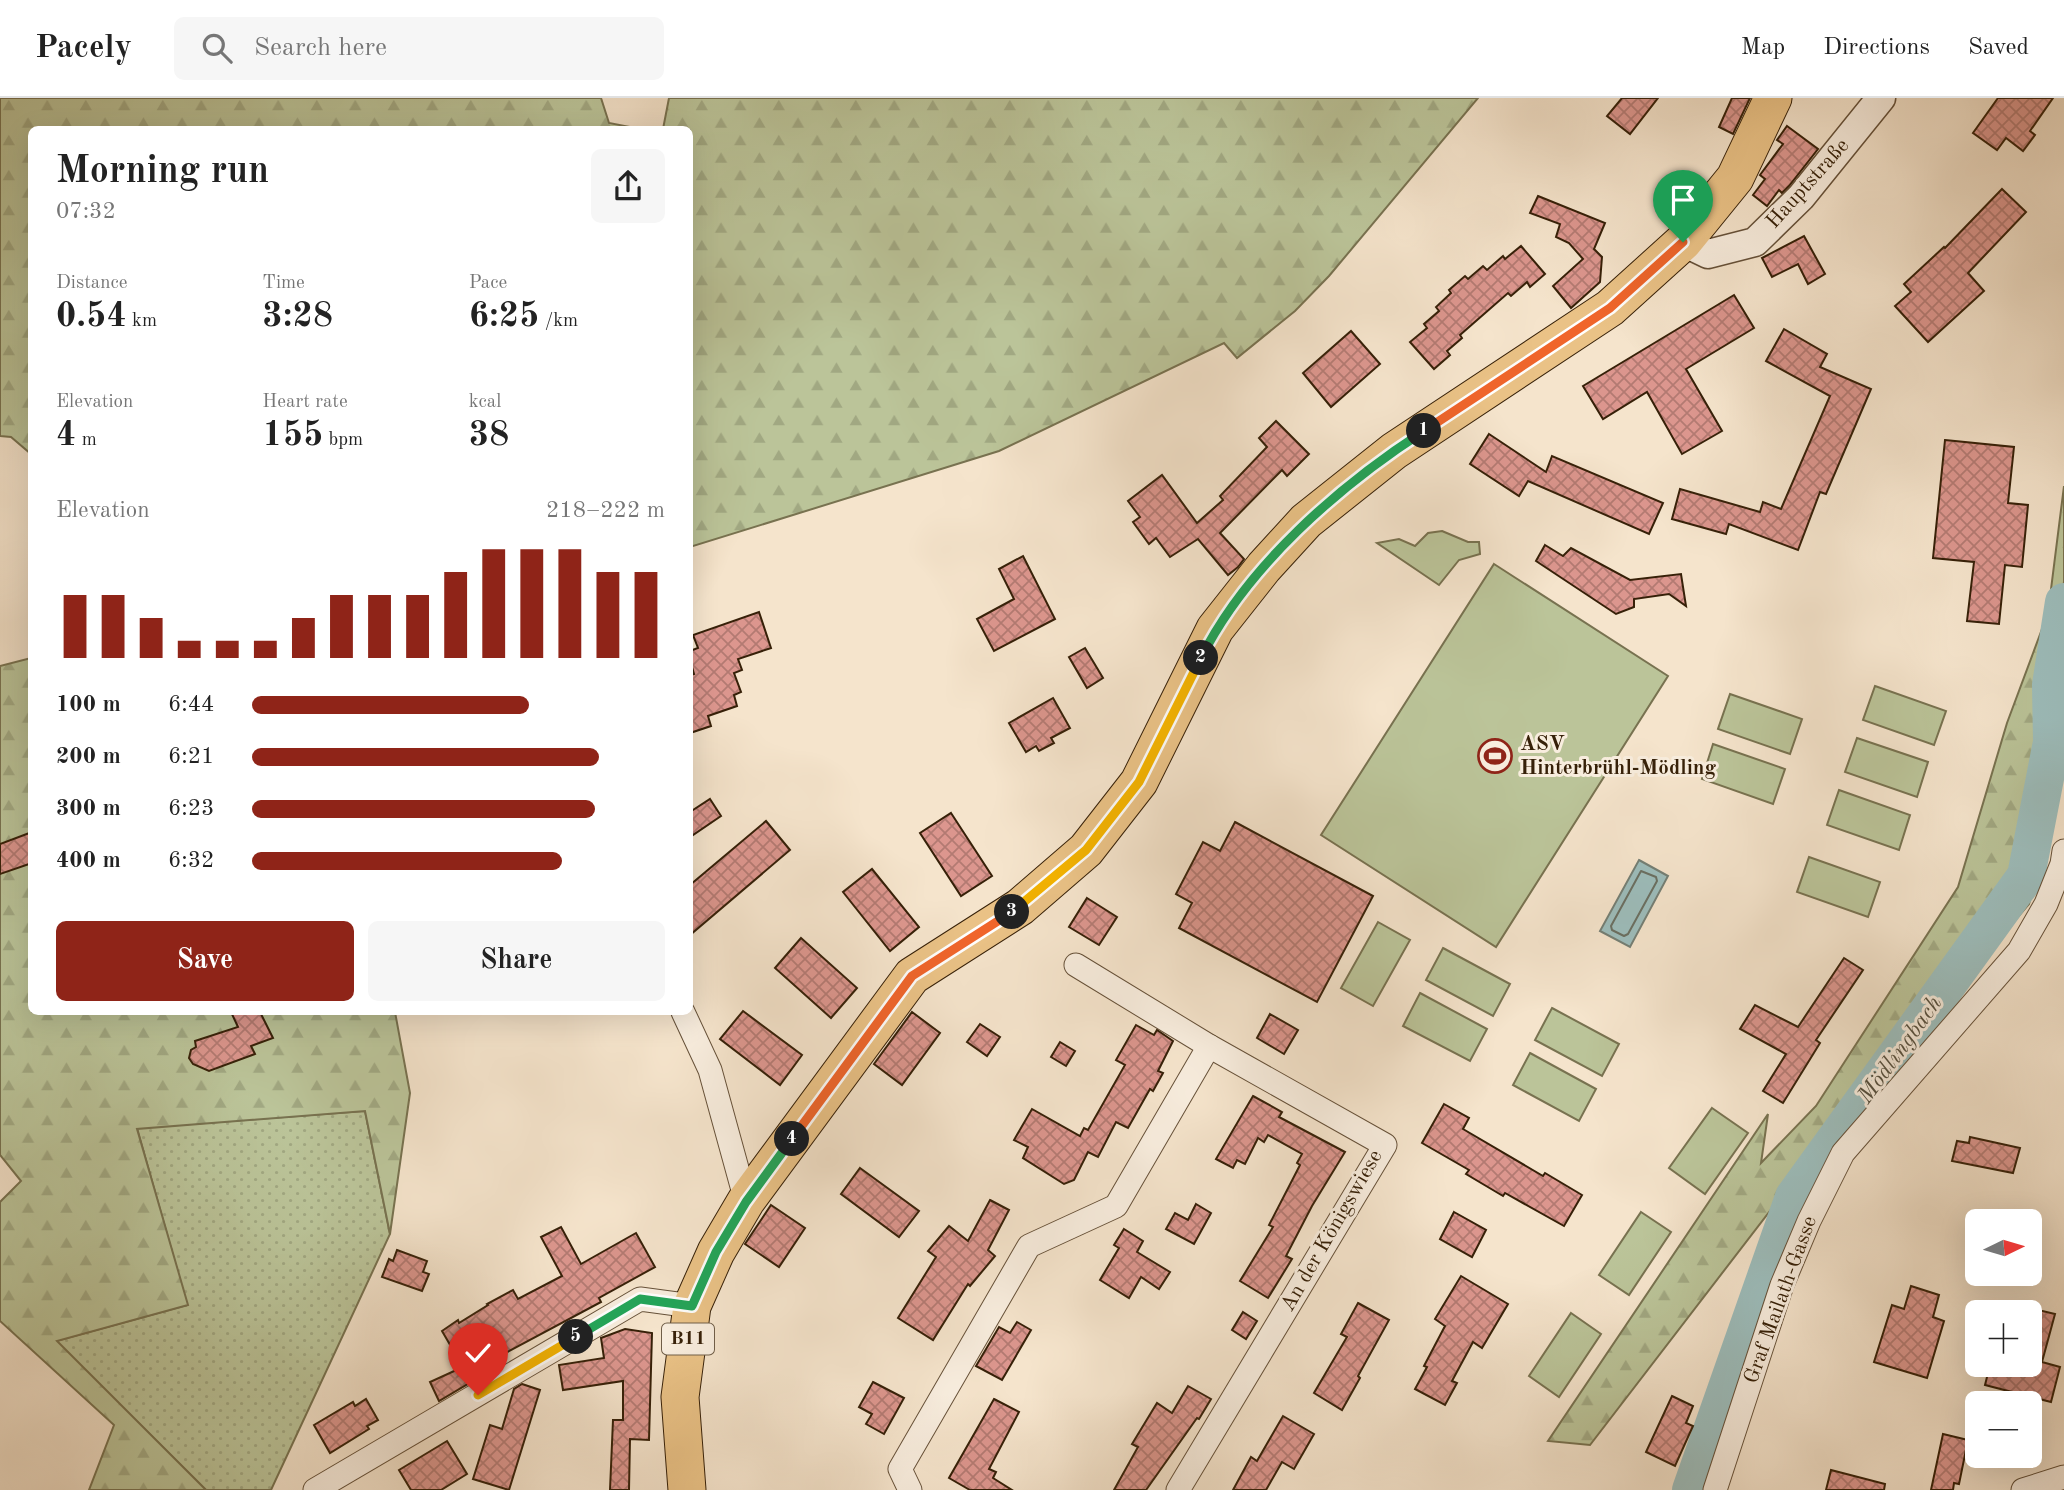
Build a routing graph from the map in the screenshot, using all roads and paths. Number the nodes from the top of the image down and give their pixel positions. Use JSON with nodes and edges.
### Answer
{"nodes":[{"id":1,"x":1773,"y":98,"type":"edge"},
{"id":2,"x":1881,"y":98,"type":"edge"},
{"id":3,"x":1683,"y":242,"type":"junction"},
{"id":4,"x":2063,"y":860,"type":"edge"},
{"id":5,"x":1076,"y":965,"type":"dead end"},
{"id":6,"x":683,"y":1015,"type":"edge"},
{"id":7,"x":1209,"y":1046,"type":"junction"},
{"id":8,"x":746,"y":1202,"type":"junction"},
{"id":9,"x":692,"y":1306,"type":"junction"},
{"id":10,"x":2064,"y":1477,"type":"edge"},
{"id":11,"x":315,"y":1490,"type":"edge"},
{"id":12,"x":687,"y":1490,"type":"edge"},
{"id":13,"x":910,"y":1490,"type":"edge"},
{"id":14,"x":1178,"y":1490,"type":"edge"},
{"id":15,"x":1715,"y":1490,"type":"edge"},
{"id":16,"x":2023,"y":1490,"type":"edge"}],
"edges":[{"from":1,"to":3,"type":"main road","number":"B11"},
{"from":2,"to":3,"type":"street","name":"Hauptstraße"},
{"from":3,"to":8,"type":"main road","number":"B11"},
{"from":4,"to":15,"type":"street","name":"Graf Mailath-Gasse"},
{"from":5,"to":7,"type":"street","name":"An der Königswiese"},
{"from":6,"to":8,"type":"street"},
{"from":7,"to":13,"type":"street"},
{"from":7,"to":14,"type":"street","name":"An der Königswiese"},
{"from":8,"to":9,"type":"main road","number":"B11"},
{"from":9,"to":11,"type":"street"},
{"from":9,"to":12,"type":"main road","number":"B11"},
{"from":10,"to":16,"type":"street"}]}
